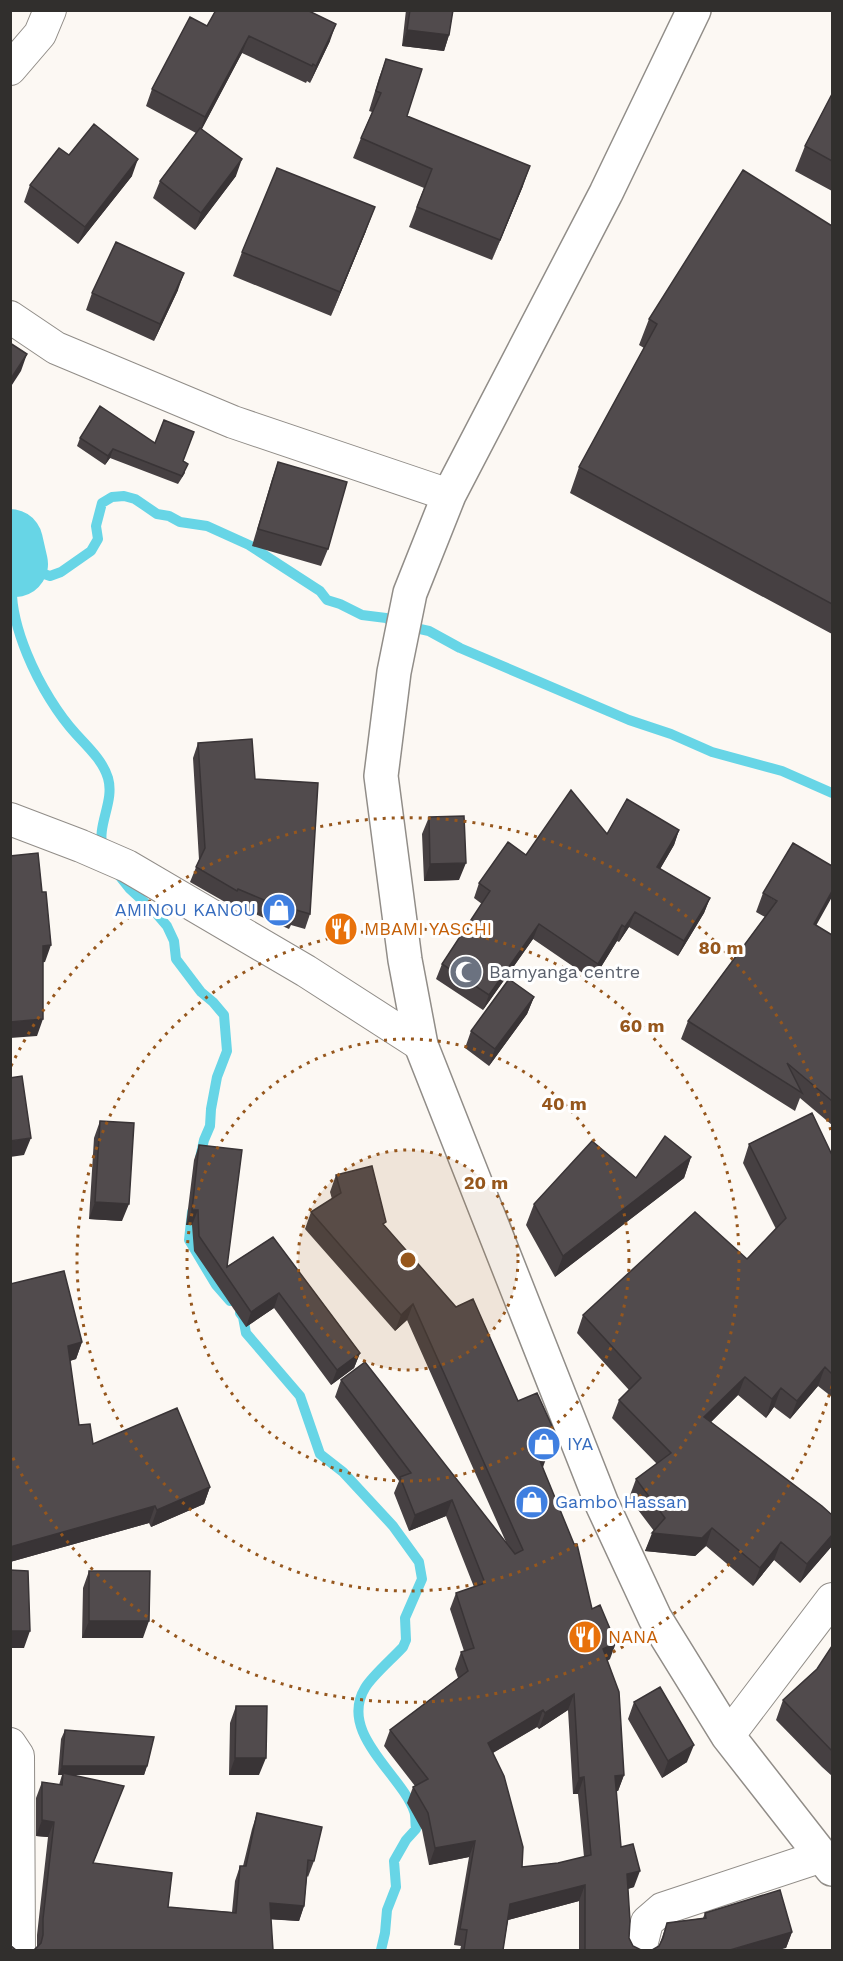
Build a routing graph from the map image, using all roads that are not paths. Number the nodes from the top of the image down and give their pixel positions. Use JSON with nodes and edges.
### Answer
{"nodes":[{"id":1,"x":50,"y":10,"type":"edge"},
{"id":2,"x":694,"y":10,"type":"edge"},
{"id":3,"x":10,"y":69,"type":"edge"},
{"id":4,"x":10,"y":317,"type":"edge"},
{"id":5,"x":449,"y":495,"type":"junction"},
{"id":6,"x":10,"y":819,"type":"edge"},
{"id":7,"x":421,"y":1045,"type":"junction"},
{"id":8,"x":832,"y":1599,"type":"edge"},
{"id":9,"x":728,"y":1736,"type":"junction"},
{"id":10,"x":10,"y":1744,"type":"edge"},
{"id":11,"x":827,"y":1862,"type":"edge"},
{"id":12,"x":19,"y":1950,"type":"edge"},
{"id":13,"x":640,"y":1950,"type":"edge"}],
"edges":[{"from":1,"to":3,"type":"street"},
{"from":2,"to":5,"type":"street"},
{"from":4,"to":5,"type":"street"},
{"from":5,"to":7,"type":"street"},
{"from":6,"to":7,"type":"street"},
{"from":7,"to":9,"type":"street"},
{"from":8,"to":9,"type":"street"},
{"from":9,"to":11,"type":"street"},
{"from":10,"to":12,"type":"street"},
{"from":11,"to":13,"type":"street"}]}
